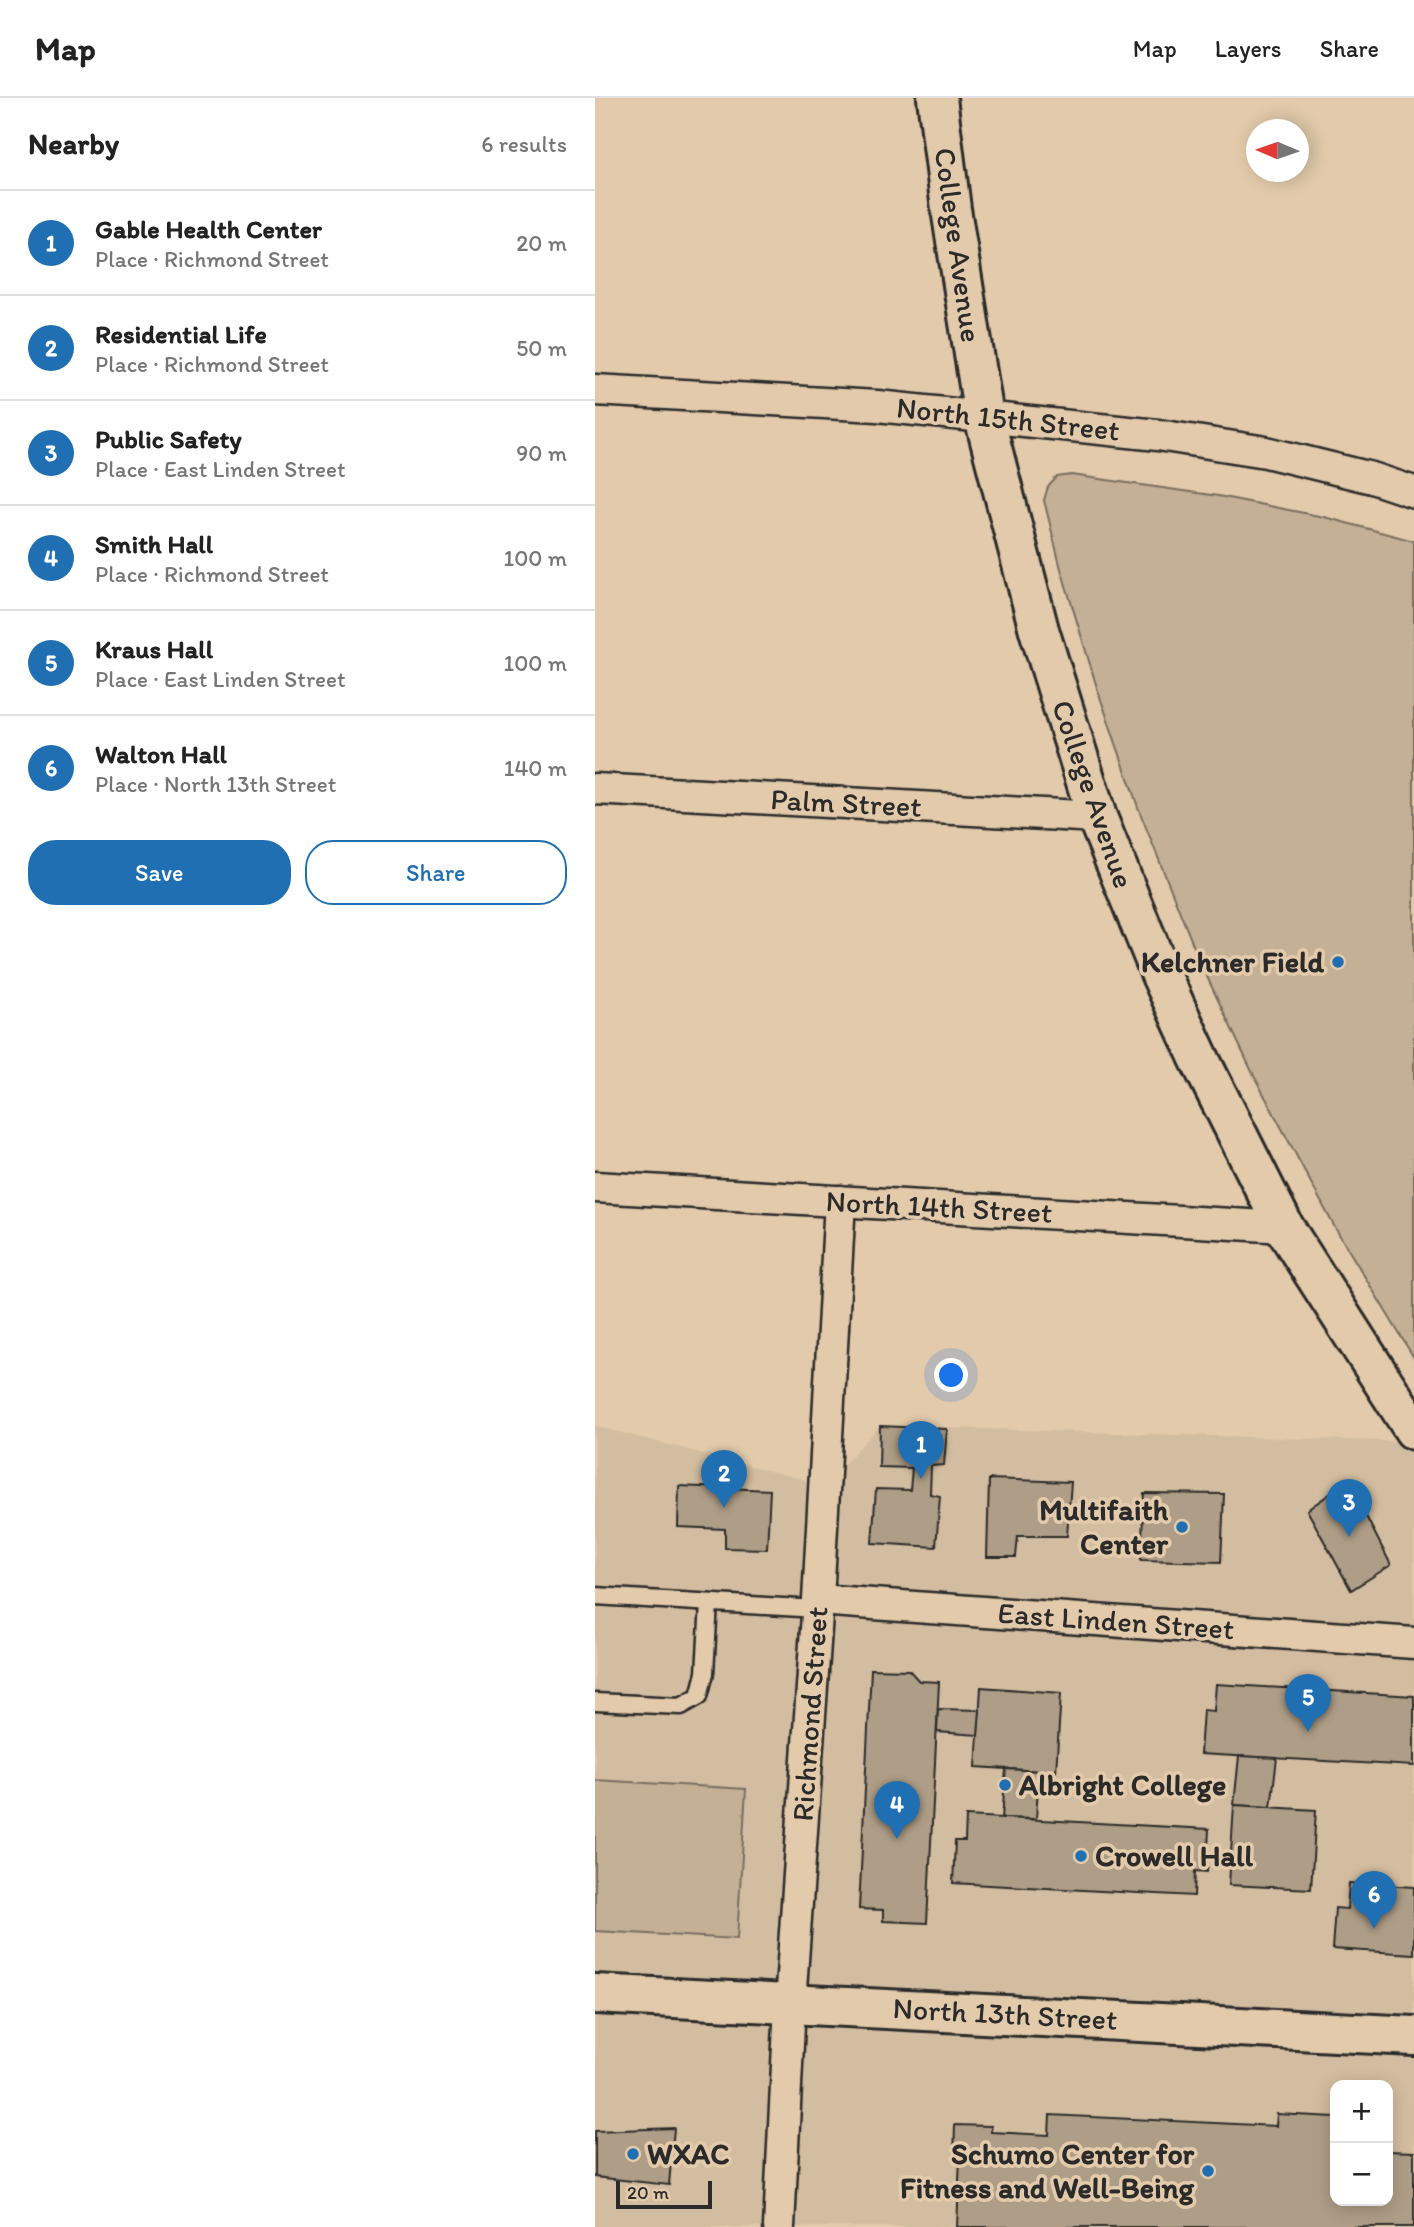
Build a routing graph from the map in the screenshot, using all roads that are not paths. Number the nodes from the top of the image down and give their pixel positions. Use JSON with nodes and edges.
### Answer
{"nodes":[{"id":1,"x":937,"y":98,"type":"edge"},
{"id":2,"x":595,"y":390,"type":"edge"},
{"id":3,"x":984,"y":417,"type":"junction"},
{"id":4,"x":1414,"y":492,"type":"edge"},
{"id":5,"x":595,"y":789,"type":"edge"},
{"id":6,"x":1097,"y":817,"type":"junction"},
{"id":7,"x":595,"y":1187,"type":"edge"},
{"id":8,"x":840,"y":1201,"type":"junction"},
{"id":9,"x":1283,"y":1227,"type":"junction"},
{"id":10,"x":1414,"y":1430,"type":"edge"},
{"id":11,"x":595,"y":1596,"type":"edge"},
{"id":12,"x":709,"y":1603,"type":"junction"},
{"id":13,"x":817,"y":1605,"type":"junction"},
{"id":14,"x":1414,"y":1643,"type":"edge"},
{"id":15,"x":595,"y":1702,"type":"edge"},
{"id":16,"x":595,"y":1994,"type":"edge"},
{"id":17,"x":790,"y":2004,"type":"junction"},
{"id":18,"x":1414,"y":2036,"type":"edge"},
{"id":19,"x":779,"y":2227,"type":"edge"}],
"edges":[{"from":1,"to":3,"type":"street","name":"College Avenue"},
{"from":2,"to":3,"type":"street","name":"North 15th Street"},
{"from":3,"to":4,"type":"street","name":"North 15th Street"},
{"from":3,"to":6,"type":"street","name":"College Avenue"},
{"from":5,"to":6,"type":"street","name":"Palm Street"},
{"from":6,"to":9,"type":"street","name":"College Avenue"},
{"from":7,"to":8,"type":"street","name":"North 14th Street"},
{"from":8,"to":9,"type":"street","name":"North 14th Street"},
{"from":8,"to":13,"type":"street","name":"Richmond Street"},
{"from":9,"to":10,"type":"street","name":"College Avenue"},
{"from":11,"to":12,"type":"lane"},
{"from":12,"to":13,"type":"lane"},
{"from":12,"to":15,"type":"lane"},
{"from":13,"to":14,"type":"street","name":"East Linden Street"},
{"from":13,"to":17,"type":"street","name":"Richmond Street"},
{"from":16,"to":17,"type":"street","name":"North 13th Street"},
{"from":17,"to":18,"type":"street","name":"North 13th Street"},
{"from":17,"to":19,"type":"street","name":"Richmond Street"}]}
